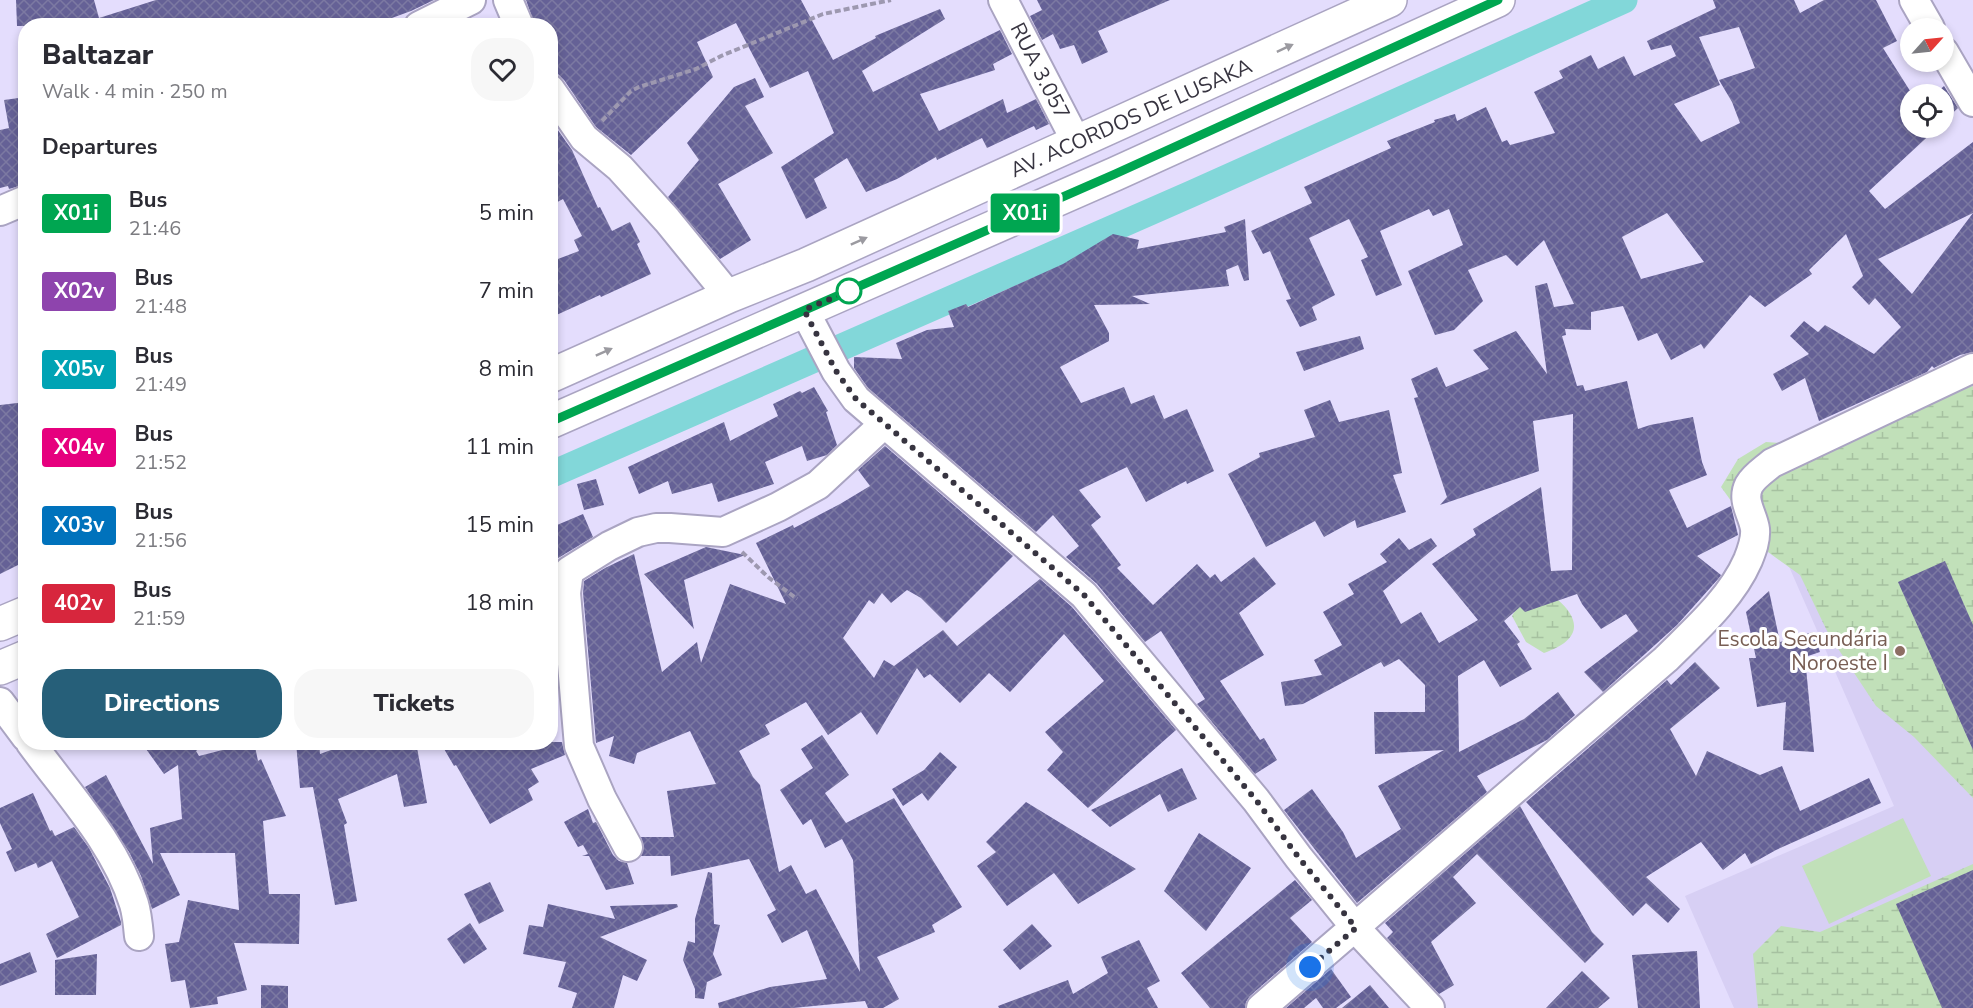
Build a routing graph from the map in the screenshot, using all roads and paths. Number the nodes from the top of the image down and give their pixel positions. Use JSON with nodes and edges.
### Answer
{"nodes":[{"id":1,"x":471,"y":0,"type":"edge"},
{"id":2,"x":508,"y":0,"type":"edge"},
{"id":3,"x":891,"y":0,"type":"edge"},
{"id":4,"x":1002,"y":0,"type":"edge"},
{"id":5,"x":1390,"y":0,"type":"edge"},
{"id":6,"x":1498,"y":0,"type":"edge"},
{"id":7,"x":1914,"y":0,"type":"edge"},
{"id":8,"x":435,"y":18,"type":"edge"},
{"id":9,"x":516,"y":18,"type":"edge"},
{"id":10,"x":1924,"y":18,"type":"edge"},
{"id":11,"x":1954,"y":69,"type":"edge"},
{"id":12,"x":558,"y":101,"type":"edge"},
{"id":13,"x":1973,"y":102,"type":"edge"},
{"id":14,"x":584,"y":138,"type":"junction"},
{"id":15,"x":1077,"y":143,"type":"junction"},
{"id":16,"x":18,"y":203,"type":"edge"},
{"id":17,"x":0,"y":211,"type":"edge"},
{"id":18,"x":729,"y":296,"type":"junction"},
{"id":19,"x":804,"y":310,"type":"junction"},
{"id":20,"x":1973,"y":368,"type":"edge"},
{"id":21,"x":558,"y":372,"type":"edge"},
{"id":22,"x":558,"y":418,"type":"edge"},
{"id":23,"x":884,"y":424,"type":"junction"},
{"id":24,"x":723,"y":532,"type":"junction"},
{"id":25,"x":797,"y":599,"type":"dead end"},
{"id":26,"x":18,"y":616,"type":"edge"},
{"id":27,"x":0,"y":624,"type":"edge"},
{"id":28,"x":18,"y":660,"type":"edge"},
{"id":29,"x":0,"y":668,"type":"edge"},
{"id":30,"x":0,"y":702,"type":"edge"},
{"id":31,"x":18,"y":726,"type":"edge"},
{"id":32,"x":36,"y":750,"type":"edge"},
{"id":33,"x":628,"y":847,"type":"dead end"},
{"id":34,"x":1356,"y":928,"type":"junction"},
{"id":35,"x":139,"y":936,"type":"dead end"},
{"id":36,"x":1424,"y":1006,"type":"edge"},
{"id":37,"x":1261,"y":1008,"type":"edge"}],
"edges":[{"from":1,"to":8,"type":"street"},
{"from":2,"to":9,"type":"street"},
{"from":3,"to":14,"type":"path"},
{"from":4,"to":15,"type":"street","name":"RUA 3.057"},
{"from":15,"to":5,"type":"main road","name":"AV. ACORDOS DE LUSAKA","one_way":true},
{"from":6,"to":19,"type":"main road","name":"AV. ACORDOS DE LUSAKA"},
{"from":7,"to":10,"type":"street"},
{"from":11,"to":13,"type":"street"},
{"from":12,"to":14,"type":"street"},
{"from":14,"to":18,"type":"street"},
{"from":18,"to":15,"type":"main road","name":"AV. ACORDOS DE LUSAKA","one_way":true},
{"from":16,"to":17,"type":"street"},
{"from":21,"to":18,"type":"main road","name":"AV. ACORDOS DE LUSAKA","one_way":true},
{"from":19,"to":22,"type":"main road","name":"AV. ACORDOS DE LUSAKA"},
{"from":19,"to":23,"type":"street"},
{"from":20,"to":34,"type":"street"},
{"from":23,"to":24,"type":"street"},
{"from":23,"to":34,"type":"street"},
{"from":24,"to":25,"type":"path"},
{"from":24,"to":33,"type":"street"},
{"from":26,"to":27,"type":"main road"},
{"from":28,"to":29,"type":"main road"},
{"from":30,"to":31,"type":"street"},
{"from":32,"to":35,"type":"street"},
{"from":34,"to":36,"type":"street"},
{"from":34,"to":37,"type":"street"}]}
